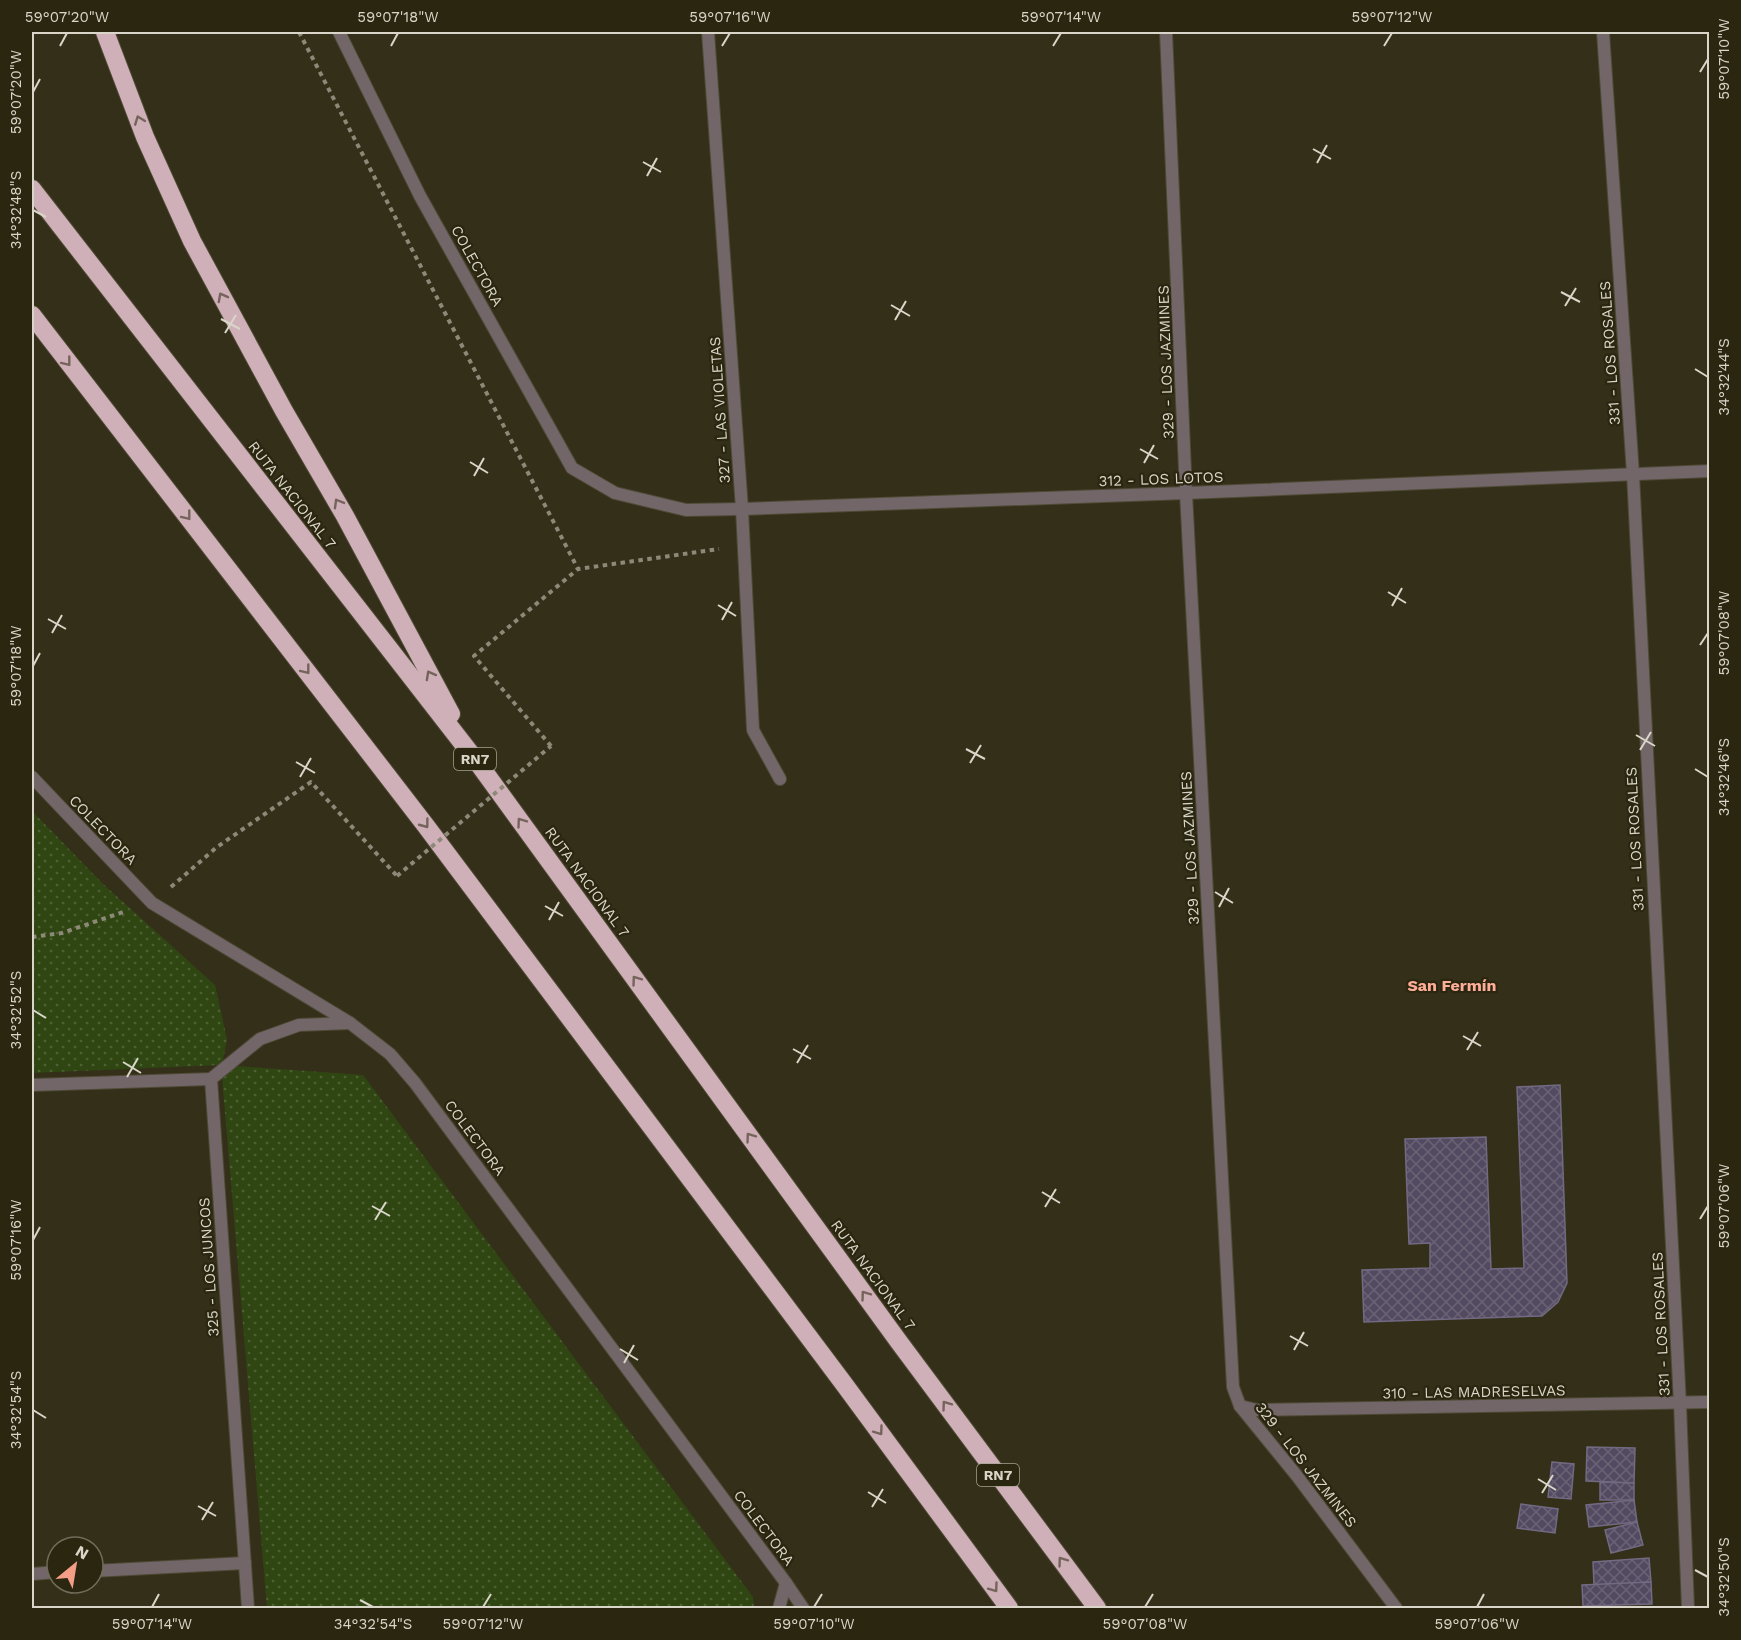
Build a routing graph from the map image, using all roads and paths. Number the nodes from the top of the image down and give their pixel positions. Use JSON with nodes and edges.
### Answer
{"nodes":[{"id":1,"x":105,"y":32,"type":"edge"},
{"id":2,"x":299,"y":32,"type":"edge"},
{"id":3,"x":339,"y":32,"type":"edge"},
{"id":4,"x":708,"y":32,"type":"edge"},
{"id":5,"x":1166,"y":32,"type":"edge"},
{"id":6,"x":1603,"y":32,"type":"edge"},
{"id":7,"x":32,"y":189,"type":"edge"},
{"id":8,"x":32,"y":315,"type":"edge"},
{"id":9,"x":1710,"y":471,"type":"edge"},
{"id":10,"x":1633,"y":474,"type":"junction"},
{"id":11,"x":615,"y":493,"type":"joint"},
{"id":12,"x":1186,"y":494,"type":"junction"},
{"id":13,"x":742,"y":509,"type":"junction"},
{"id":14,"x":744,"y":545,"type":"junction"},
{"id":15,"x":578,"y":569,"type":"junction"},
{"id":16,"x":478,"y":763,"type":"junction"},
{"id":17,"x":32,"y":777,"type":"edge"},
{"id":18,"x":780,"y":779,"type":"dead end"},
{"id":19,"x":152,"y":903,"type":"junction"},
{"id":20,"x":32,"y":937,"type":"edge"},
{"id":21,"x":350,"y":1023,"type":"junction"},
{"id":22,"x":211,"y":1079,"type":"junction"},
{"id":23,"x":32,"y":1085,"type":"edge"},
{"id":24,"x":1710,"y":1402,"type":"edge"},
{"id":25,"x":1680,"y":1404,"type":"junction"},
{"id":26,"x":1240,"y":1406,"type":"junction"},
{"id":27,"x":245,"y":1563,"type":"junction"},
{"id":28,"x":105,"y":1570,"type":"edge"},
{"id":29,"x":786,"y":1583,"type":"junction"},
{"id":30,"x":248,"y":1608,"type":"edge"},
{"id":31,"x":779,"y":1608,"type":"edge"},
{"id":32,"x":803,"y":1608,"type":"edge"},
{"id":33,"x":1009,"y":1608,"type":"edge"},
{"id":34,"x":1097,"y":1608,"type":"edge"},
{"id":35,"x":1396,"y":1608,"type":"edge"},
{"id":36,"x":1688,"y":1608,"type":"edge"}],
"edges":[{"from":16,"to":1,"type":"highway","one_way":true},
{"from":2,"to":15,"type":"path"},
{"from":3,"to":11,"type":"street","name":"COLECTORA"},
{"from":4,"to":13,"type":"street","name":"327 - LAS VIOLETAS"},
{"from":5,"to":12,"type":"street","name":"329 - LOS JAZMINES"},
{"from":6,"to":10,"type":"street","name":"331 - LOS ROSALES"},
{"from":7,"to":16,"type":"highway","name":"RUTA NACIONAL 7","number":"RN7"},
{"from":8,"to":33,"type":"highway","one_way":true},
{"from":9,"to":10,"type":"street","name":"312 - LOS LOTOS"},
{"from":10,"to":12,"type":"street","name":"312 - LOS LOTOS"},
{"from":10,"to":25,"type":"street","name":"331 - LOS ROSALES"},
{"from":11,"to":13,"type":"street","name":"312 - LOS LOTOS"},
{"from":12,"to":13,"type":"street","name":"312 - LOS LOTOS"},
{"from":12,"to":26,"type":"street","name":"329 - LOS JAZMINES"},
{"from":13,"to":14,"type":"street","name":"327 - LAS VIOLETAS"},
{"from":14,"to":15,"type":"path"},
{"from":14,"to":18,"type":"street","name":"327 - LAS VIOLETAS"},
{"from":15,"to":19,"type":"path","bridge":true},
{"from":34,"to":16,"type":"highway","name":"RUTA NACIONAL 7","number":"RN7","one_way":true},
{"from":17,"to":19,"type":"street","name":"COLECTORA"},
{"from":19,"to":20,"type":"path"},
{"from":19,"to":21,"type":"street","name":"COLECTORA"},
{"from":21,"to":22,"type":"street"},
{"from":21,"to":29,"type":"street","name":"COLECTORA"},
{"from":22,"to":23,"type":"street"},
{"from":22,"to":27,"type":"street","name":"325 - LOS JUNCOS"},
{"from":24,"to":25,"type":"street","name":"310 - LAS MADRESELVAS"},
{"from":25,"to":26,"type":"street","name":"310 - LAS MADRESELVAS"},
{"from":25,"to":36,"type":"street","name":"331 - LOS ROSALES"},
{"from":26,"to":35,"type":"street","name":"329 - LOS JAZMINES"},
{"from":27,"to":28,"type":"street"},
{"from":27,"to":30,"type":"street","name":"325 - LOS JUNCOS"},
{"from":29,"to":31,"type":"street"},
{"from":29,"to":32,"type":"street","name":"COLECTORA"}]}
